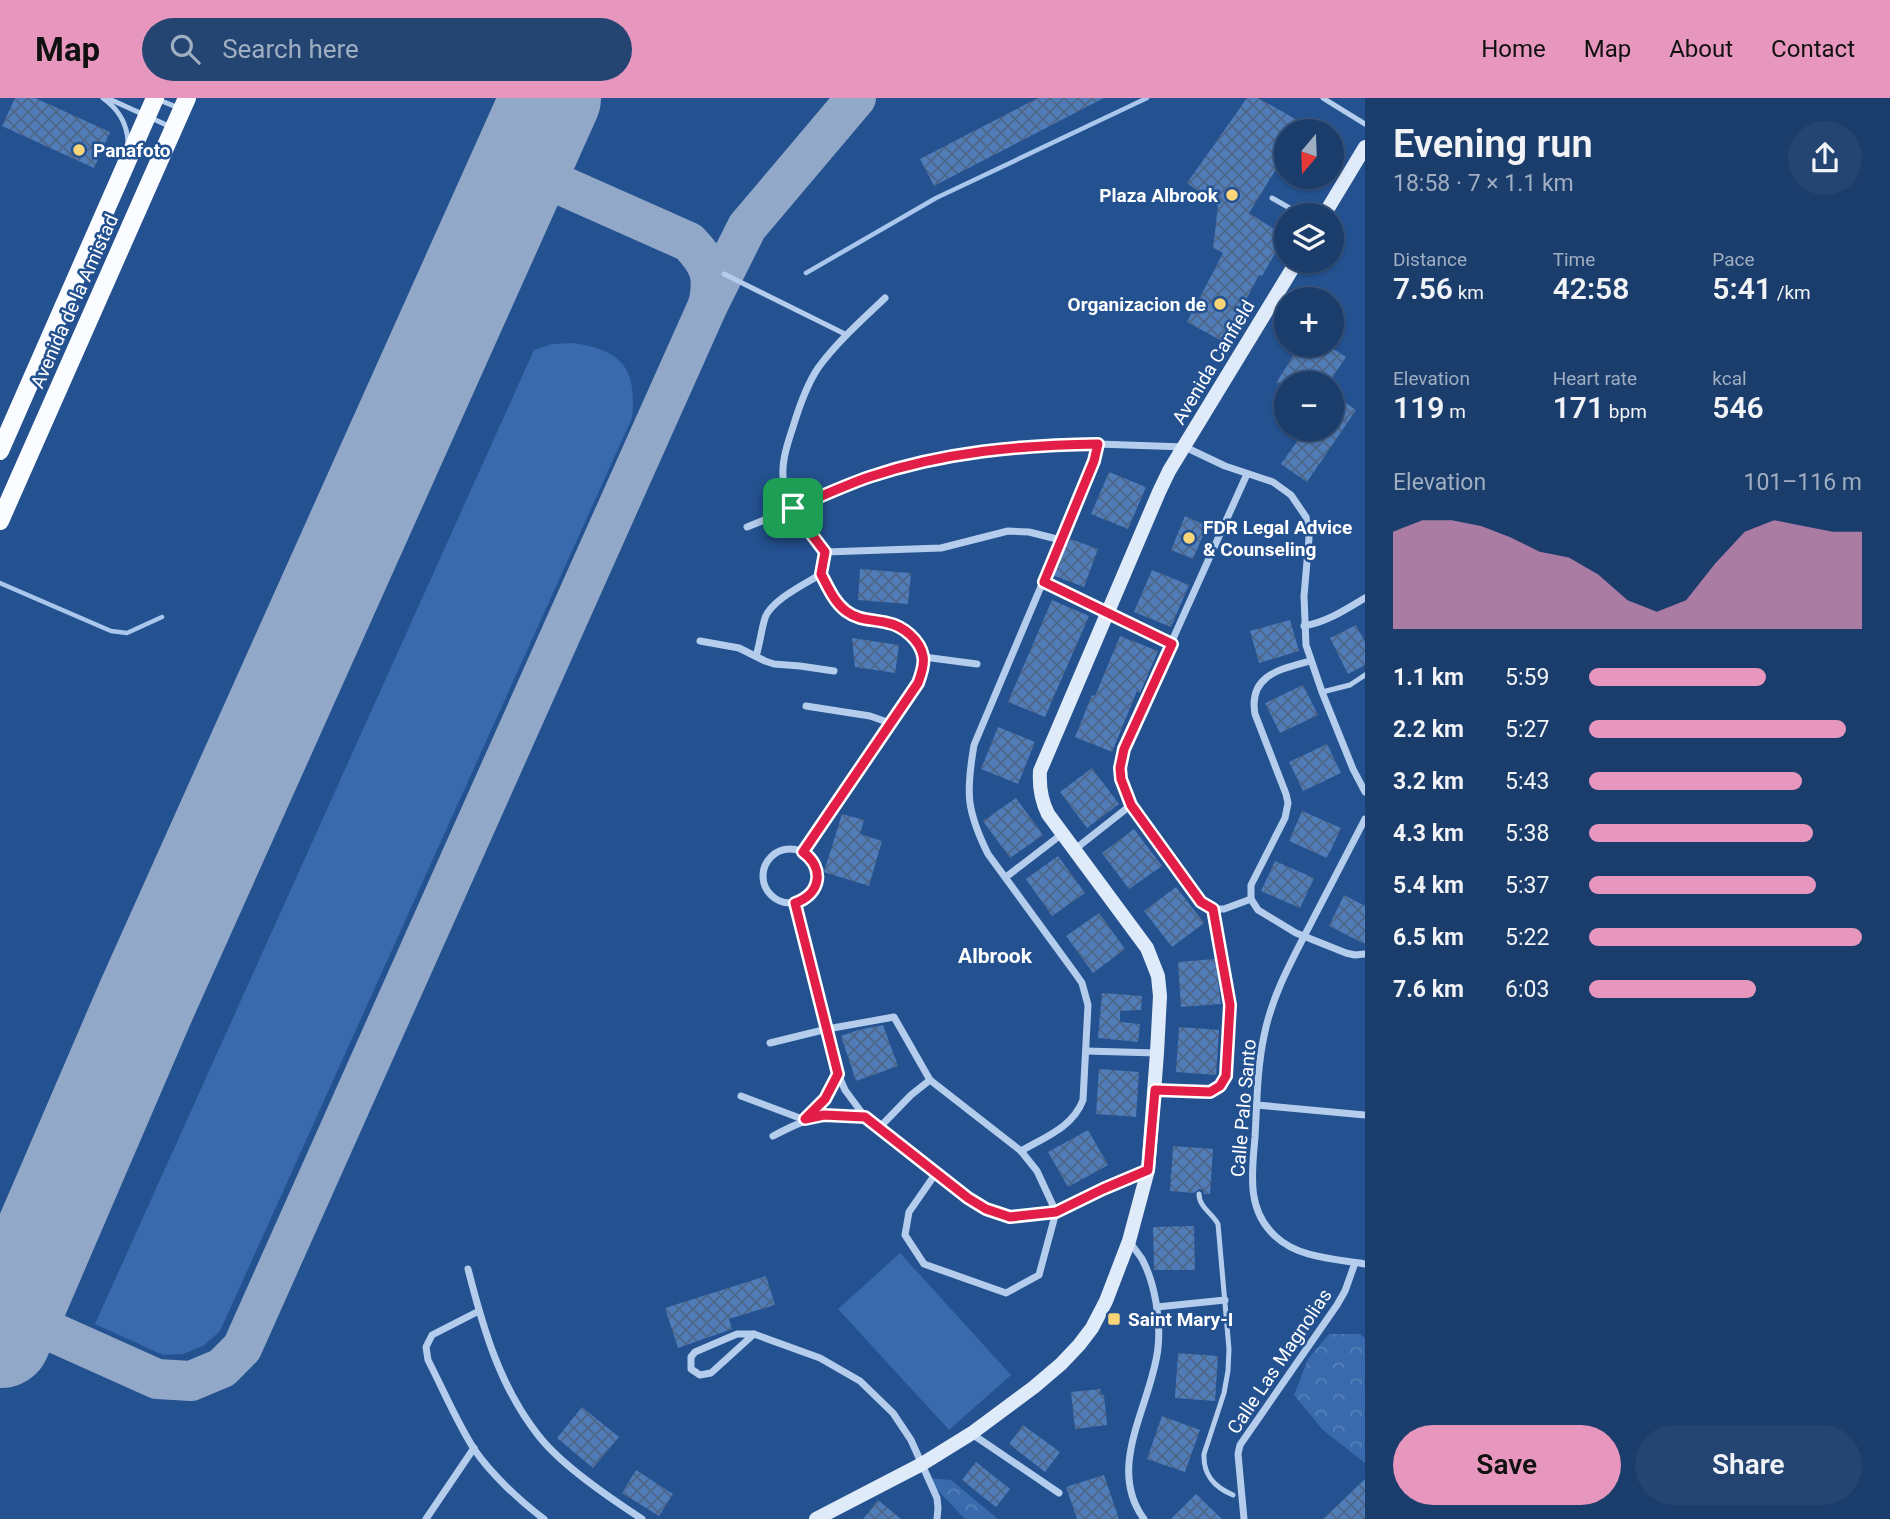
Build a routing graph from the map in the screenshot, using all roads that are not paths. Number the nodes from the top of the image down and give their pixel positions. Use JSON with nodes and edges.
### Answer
{"nodes":[{"id":1,"x":105,"y":98,"type":"edge"},
{"id":2,"x":156,"y":98,"type":"edge"},
{"id":3,"x":1324,"y":98,"type":"edge"},
{"id":4,"x":185,"y":104,"type":"edge"},
{"id":5,"x":147,"y":116,"type":"junction"},
{"id":6,"x":1365,"y":124,"type":"edge"},
{"id":7,"x":173,"y":128,"type":"junction"},
{"id":8,"x":1365,"y":147,"type":"edge"},
{"id":9,"x":127,"y":161,"type":"junction"},
{"id":10,"x":1272,"y":198,"type":"dead end"},
{"id":11,"x":1281,"y":203,"type":"edge"},
{"id":12,"x":1331,"y":203,"type":"edge"},
{"id":13,"x":1290,"y":273,"type":"edge"},
{"id":14,"x":724,"y":274,"type":"dead end"},
{"id":15,"x":884,"y":298,"type":"dead end"},
{"id":16,"x":847,"y":335,"type":"junction"},
{"id":17,"x":1098,"y":444,"type":"junction"},
{"id":18,"x":1185,"y":447,"type":"junction"},
{"id":19,"x":0,"y":450,"type":"edge"},
{"id":20,"x":1247,"y":474,"type":"junction"},
{"id":21,"x":793,"y":508,"type":"junction"},
{"id":22,"x":0,"y":521,"type":"edge"},
{"id":23,"x":747,"y":527,"type":"dead end"},
{"id":24,"x":1061,"y":540,"type":"junction"},
{"id":25,"x":825,"y":552,"type":"junction"},
{"id":26,"x":821,"y":574,"type":"junction"},
{"id":27,"x":1044,"y":582,"type":"junction"},
{"id":28,"x":1365,"y":598,"type":"edge"},
{"id":29,"x":1107,"y":612,"type":"junction"},
{"id":30,"x":1304,"y":626,"type":"junction"},
{"id":31,"x":700,"y":641,"type":"dead end"},
{"id":32,"x":1172,"y":644,"type":"junction"},
{"id":33,"x":756,"y":656,"type":"junction"},
{"id":34,"x":924,"y":657,"type":"junction"},
{"id":35,"x":1310,"y":661,"type":"junction"},
{"id":36,"x":977,"y":664,"type":"dead end"},
{"id":37,"x":834,"y":671,"type":"dead end"},
{"id":38,"x":1365,"y":675,"type":"edge"},
{"id":39,"x":1322,"y":692,"type":"junction"},
{"id":40,"x":806,"y":706,"type":"dead end"},
{"id":41,"x":890,"y":723,"type":"junction"},
{"id":42,"x":1365,"y":792,"type":"edge"},
{"id":43,"x":1131,"y":805,"type":"junction"},
{"id":44,"x":1365,"y":819,"type":"edge"},
{"id":45,"x":1062,"y":834,"type":"junction"},
{"id":46,"x":1074,"y":850,"type":"junction"},
{"id":47,"x":803,"y":852,"type":"junction"},
{"id":48,"x":1006,"y":877,"type":"junction"},
{"id":49,"x":1251,"y":900,"type":"junction"},
{"id":50,"x":795,"y":903,"type":"junction"},
{"id":51,"x":1213,"y":909,"type":"junction"},
{"id":52,"x":1304,"y":937,"type":"junction"},
{"id":53,"x":1365,"y":954,"type":"edge"},
{"id":54,"x":827,"y":1029,"type":"junction"},
{"id":55,"x":770,"y":1044,"type":"dead end"},
{"id":56,"x":1087,"y":1051,"type":"junction"},
{"id":57,"x":1157,"y":1053,"type":"junction"},
{"id":58,"x":838,"y":1074,"type":"junction"},
{"id":59,"x":930,"y":1080,"type":"junction"},
{"id":60,"x":1155,"y":1090,"type":"junction"},
{"id":61,"x":741,"y":1096,"type":"dead end"},
{"id":62,"x":1257,"y":1105,"type":"junction"},
{"id":63,"x":1365,"y":1115,"type":"edge"},
{"id":64,"x":865,"y":1117,"type":"junction"},
{"id":65,"x":805,"y":1119,"type":"junction"},
{"id":66,"x":878,"y":1128,"type":"junction"},
{"id":67,"x":773,"y":1136,"type":"dead end"},
{"id":68,"x":1021,"y":1151,"type":"junction"},
{"id":69,"x":1148,"y":1170,"type":"junction"},
{"id":70,"x":936,"y":1173,"type":"junction"},
{"id":71,"x":1199,"y":1194,"type":"dead end"},
{"id":72,"x":1056,"y":1212,"type":"junction"},
{"id":73,"x":1129,"y":1241,"type":"junction"},
{"id":74,"x":1355,"y":1263,"type":"junction"},
{"id":75,"x":1365,"y":1264,"type":"edge"},
{"id":76,"x":468,"y":1269,"type":"dead end"},
{"id":77,"x":1225,"y":1300,"type":"junction"},
{"id":78,"x":1157,"y":1307,"type":"junction"},
{"id":79,"x":479,"y":1311,"type":"junction"},
{"id":80,"x":754,"y":1334,"type":"junction"},
{"id":81,"x":972,"y":1433,"type":"junction"},
{"id":82,"x":474,"y":1448,"type":"junction"},
{"id":83,"x":922,"y":1464,"type":"junction"},
{"id":84,"x":1059,"y":1493,"type":"dead end"},
{"id":85,"x":1233,"y":1495,"type":"dead end"},
{"id":86,"x":639,"y":1518,"type":"edge"},
{"id":87,"x":426,"y":1519,"type":"edge"},
{"id":88,"x":544,"y":1519,"type":"edge"},
{"id":89,"x":816,"y":1519,"type":"edge"},
{"id":90,"x":938,"y":1519,"type":"edge"},
{"id":91,"x":1144,"y":1519,"type":"edge"},
{"id":92,"x":1244,"y":1519,"type":"edge"}],
"edges":[{"from":1,"to":5,"type":"lane"},
{"from":1,"to":9,"type":"lane"},
{"from":2,"to":4,"type":"lane"},
{"from":2,"to":5,"type":"main road","name":"Avenida de la Amistad"},
{"from":3,"to":6,"type":"lane"},
{"from":4,"to":7,"type":"main road","name":"Avenida de la Amistad"},
{"from":5,"to":7,"type":"lane"},
{"from":5,"to":9,"type":"main road","name":"Avenida de la Amistad"},
{"from":7,"to":22,"type":"main road","name":"Avenida de la Amistad"},
{"from":8,"to":12,"type":"main road"},
{"from":9,"to":19,"type":"main road","name":"Avenida de la Amistad"},
{"from":10,"to":11,"type":"lane"},
{"from":13,"to":18,"type":"main road","name":"Avenida Canfield"},
{"from":14,"to":16,"type":"lane"},
{"from":15,"to":16,"type":"street"},
{"from":16,"to":21,"type":"street"},
{"from":17,"to":18,"type":"street"},
{"from":17,"to":21,"type":"street"},
{"from":17,"to":24,"type":"street"},
{"from":18,"to":20,"type":"street"},
{"from":18,"to":29,"type":"main road","name":"Avenida Canfield"},
{"from":20,"to":30,"type":"street"},
{"from":20,"to":32,"type":"street"},
{"from":21,"to":23,"type":"street"},
{"from":21,"to":25,"type":"street"},
{"from":24,"to":25,"type":"street"},
{"from":24,"to":27,"type":"street"},
{"from":25,"to":26,"type":"street"},
{"from":26,"to":33,"type":"street"},
{"from":26,"to":34,"type":"street"},
{"from":27,"to":29,"type":"street"},
{"from":27,"to":48,"type":"street"},
{"from":28,"to":30,"type":"street"},
{"from":29,"to":32,"type":"street"},
{"from":29,"to":45,"type":"main road","name":"Avenida Canfield"},
{"from":30,"to":35,"type":"street"},
{"from":31,"to":33,"type":"street"},
{"from":32,"to":43,"type":"street"},
{"from":33,"to":37,"type":"street"},
{"from":34,"to":36,"type":"street"},
{"from":34,"to":41,"type":"street"},
{"from":35,"to":39,"type":"street"},
{"from":35,"to":49,"type":"street"},
{"from":38,"to":39,"type":"lane"},
{"from":39,"to":42,"type":"street"},
{"from":40,"to":41,"type":"street"},
{"from":41,"to":47,"type":"street"},
{"from":43,"to":46,"type":"street"},
{"from":43,"to":51,"type":"street"},
{"from":44,"to":52,"type":"street","name":"Calle Palo Santo"},
{"from":45,"to":46,"type":"main road","name":"Avenida Canfield"},
{"from":45,"to":48,"type":"street"},
{"from":46,"to":57,"type":"main road","name":"Avenida Canfield"},
{"from":47,"to":50,"type":"street"},
{"from":47,"to":50,"type":"street"},
{"from":48,"to":56,"type":"street"},
{"from":49,"to":51,"type":"street"},
{"from":49,"to":52,"type":"street"},
{"from":50,"to":54,"type":"street"},
{"from":51,"to":60,"type":"street"},
{"from":52,"to":53,"type":"street"},
{"from":52,"to":62,"type":"street","name":"Calle Palo Santo"},
{"from":54,"to":55,"type":"street"},
{"from":54,"to":58,"type":"street"},
{"from":54,"to":59,"type":"street"},
{"from":56,"to":57,"type":"street"},
{"from":56,"to":68,"type":"street"},
{"from":57,"to":60,"type":"main road","name":"Avenida Canfield"},
{"from":58,"to":64,"type":"street"},
{"from":58,"to":65,"type":"street"},
{"from":59,"to":66,"type":"street"},
{"from":59,"to":68,"type":"street"},
{"from":60,"to":69,"type":"main road","name":"Avenida Canfield"},
{"from":61,"to":65,"type":"street"},
{"from":62,"to":63,"type":"street"},
{"from":62,"to":74,"type":"street","name":"Calle Palo Santo"},
{"from":64,"to":65,"type":"street"},
{"from":64,"to":66,"type":"street"},
{"from":65,"to":67,"type":"street"},
{"from":66,"to":70,"type":"street"},
{"from":68,"to":72,"type":"street"},
{"from":69,"to":72,"type":"street"},
{"from":69,"to":73,"type":"main road","name":"Avenida Canfield"},
{"from":70,"to":72,"type":"street"},
{"from":70,"to":72,"type":"street"},
{"from":71,"to":77,"type":"lane"},
{"from":73,"to":78,"type":"street"},
{"from":73,"to":81,"type":"main road","name":"Avenida Canfield"},
{"from":74,"to":75,"type":"street","name":"Calle Palo Santo"},
{"from":74,"to":92,"type":"street","name":"Calle Las Magnolias"},
{"from":76,"to":79,"type":"street"},
{"from":77,"to":78,"type":"street"},
{"from":77,"to":85,"type":"lane"},
{"from":78,"to":91,"type":"street"},
{"from":79,"to":82,"type":"street"},
{"from":79,"to":86,"type":"street"},
{"from":80,"to":80,"type":"street"},
{"from":80,"to":83,"type":"street"},
{"from":81,"to":83,"type":"main road","name":"Avenida Canfield"},
{"from":81,"to":84,"type":"street"},
{"from":82,"to":87,"type":"street"},
{"from":82,"to":88,"type":"street"},
{"from":83,"to":89,"type":"main road","name":"Avenida Canfield"},
{"from":83,"to":90,"type":"street"}]}
